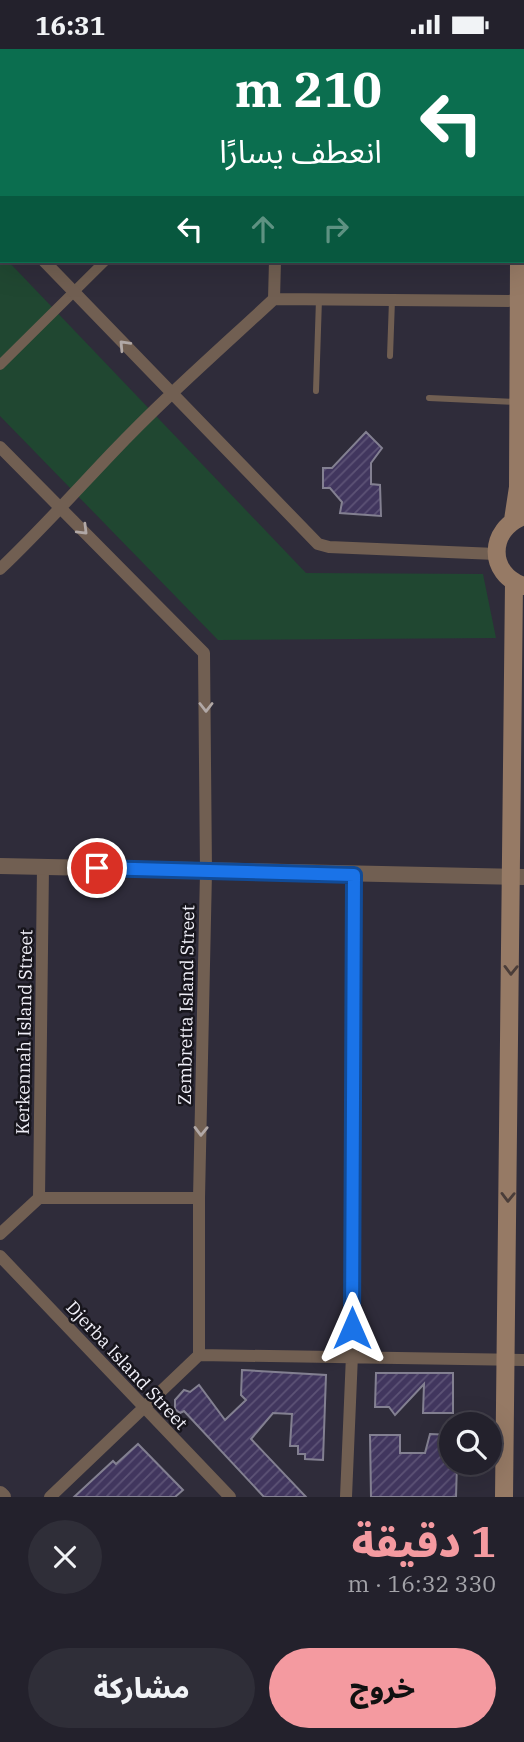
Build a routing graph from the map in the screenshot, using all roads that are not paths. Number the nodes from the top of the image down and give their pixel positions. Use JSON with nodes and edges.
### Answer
{"nodes":[{"id":1,"x":46,"y":263,"type":"edge"},
{"id":2,"x":103,"y":263,"type":"edge"},
{"id":3,"x":275,"y":263,"type":"edge"},
{"id":4,"x":519,"y":263,"type":"edge"},
{"id":5,"x":74,"y":292,"type":"junction"},
{"id":6,"x":274,"y":299,"type":"junction"},
{"id":7,"x":319,"y":299,"type":"junction"},
{"id":8,"x":392,"y":300,"type":"junction"},
{"id":9,"x":521,"y":301,"type":"edge"},
{"id":10,"x":390,"y":356,"type":"dead end"},
{"id":11,"x":0,"y":365,"type":"edge"},
{"id":12,"x":316,"y":391,"type":"dead end"},
{"id":13,"x":171,"y":395,"type":"junction"},
{"id":14,"x":429,"y":398,"type":"dead end"},
{"id":15,"x":518,"y":402,"type":"junction"},
{"id":16,"x":0,"y":447,"type":"edge"},
{"id":17,"x":62,"y":510,"type":"junction"},
{"id":18,"x":519,"y":518,"type":"edge"},
{"id":19,"x":496,"y":554,"type":"junction"},
{"id":20,"x":0,"y":569,"type":"edge"},
{"id":21,"x":519,"y":585,"type":"edge"},
{"id":22,"x":0,"y":866,"type":"edge"},
{"id":23,"x":43,"y":867,"type":"junction"},
{"id":24,"x":206,"y":872,"type":"junction"},
{"id":25,"x":354,"y":875,"type":"junction"},
{"id":26,"x":518,"y":877,"type":"edge"},
{"id":27,"x":39,"y":1198,"type":"junction"},
{"id":28,"x":199,"y":1198,"type":"junction"},
{"id":29,"x":0,"y":1234,"type":"edge"},
{"id":30,"x":0,"y":1256,"type":"edge"},
{"id":31,"x":199,"y":1355,"type":"junction"},
{"id":32,"x":352,"y":1355,"type":"junction"},
{"id":33,"x":515,"y":1359,"type":"edge"},
{"id":34,"x":144,"y":1410,"type":"junction"},
{"id":35,"x":50,"y":1497,"type":"edge"},
{"id":36,"x":230,"y":1497,"type":"edge"},
{"id":37,"x":346,"y":1497,"type":"edge"},
{"id":38,"x":504,"y":1497,"type":"edge"}],
"edges":[{"from":1,"to":5,"type":"street"},
{"from":2,"to":5,"type":"street"},
{"from":3,"to":6,"type":"street"},
{"from":4,"to":9,"type":"main road"},
{"from":5,"to":11,"type":"street"},
{"from":13,"to":5,"type":"street","one_way":true},
{"from":6,"to":7,"type":"street"},
{"from":6,"to":13,"type":"street"},
{"from":7,"to":8,"type":"street"},
{"from":7,"to":12,"type":"lane"},
{"from":8,"to":9,"type":"street"},
{"from":8,"to":10,"type":"lane"},
{"from":9,"to":15,"type":"main road"},
{"from":13,"to":17,"type":"street"},
{"from":13,"to":19,"type":"street"},
{"from":14,"to":15,"type":"lane"},
{"from":15,"to":18,"type":"main road"},
{"from":16,"to":17,"type":"street","name":"Zembretta Island Street"},
{"from":17,"to":20,"type":"street"},
{"from":17,"to":24,"type":"street","name":"Zembretta Island Street","one_way":true},
{"from":18,"to":19,"type":"main road"},
{"from":19,"to":21,"type":"main road"},
{"from":21,"to":26,"type":"main road"},
{"from":22,"to":23,"type":"street"},
{"from":23,"to":24,"type":"street"},
{"from":23,"to":27,"type":"street","name":"Kerkennah Island Street"},
{"from":24,"to":25,"type":"street"},
{"from":24,"to":28,"type":"street","name":"Zembretta Island Street","one_way":true},
{"from":25,"to":26,"type":"street"},
{"from":25,"to":32,"type":"street"},
{"from":26,"to":33,"type":"main road","one_way":true},
{"from":27,"to":28,"type":"street"},
{"from":27,"to":29,"type":"street"},
{"from":28,"to":31,"type":"street","name":"Zembretta Island Street"},
{"from":30,"to":34,"type":"street","name":"Djerba Island Street"},
{"from":31,"to":32,"type":"street"},
{"from":31,"to":34,"type":"street"},
{"from":32,"to":33,"type":"street"},
{"from":32,"to":37,"type":"street"},
{"from":33,"to":38,"type":"main road"},
{"from":34,"to":35,"type":"street"},
{"from":34,"to":36,"type":"street","name":"Djerba Island Street"}]}
